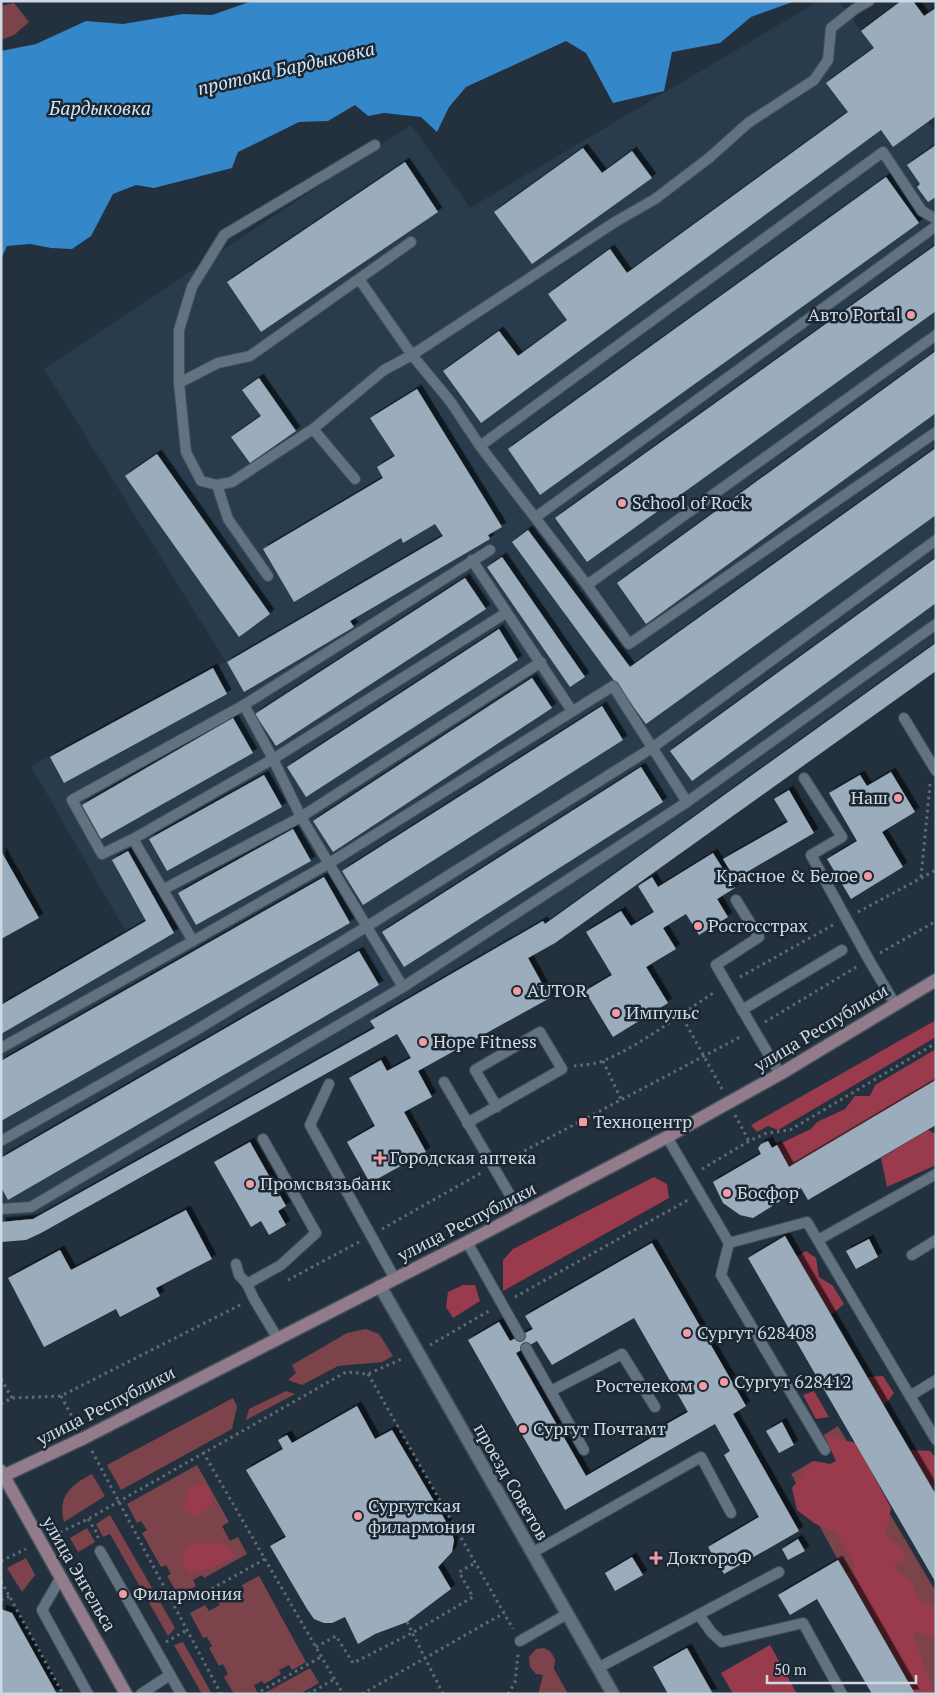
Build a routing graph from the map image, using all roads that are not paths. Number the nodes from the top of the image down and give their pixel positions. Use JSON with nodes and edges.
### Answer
{"nodes":[{"id":1,"x":869,"y":1,"type":"edge"},
{"id":2,"x":375,"y":145,"type":"dead end"},
{"id":3,"x":936,"y":219,"type":"edge"},
{"id":4,"x":936,"y":226,"type":"edge"},
{"id":5,"x":411,"y":242,"type":"dead end"},
{"id":6,"x":359,"y":279,"type":"junction"},
{"id":7,"x":936,"y":335,"type":"edge"},
{"id":8,"x":412,"y":355,"type":"junction"},
{"id":9,"x":179,"y":383,"type":"junction"},
{"id":10,"x":313,"y":430,"type":"junction"},
{"id":11,"x":936,"y":432,"type":"edge"},
{"id":12,"x":480,"y":446,"type":"junction"},
{"id":13,"x":355,"y":479,"type":"dead end"},
{"id":14,"x":217,"y":485,"type":"junction"},
{"id":15,"x":536,"y":518,"type":"junction"},
{"id":16,"x":936,"y":540,"type":"edge"},
{"id":17,"x":490,"y":550,"type":"dead end"},
{"id":18,"x":472,"y":560,"type":"junction"},
{"id":19,"x":268,"y":576,"type":"dead end"},
{"id":20,"x":587,"y":585,"type":"junction"},
{"id":21,"x":506,"y":613,"type":"junction"},
{"id":22,"x":936,"y":624,"type":"edge"},
{"id":23,"x":541,"y":662,"type":"junction"},
{"id":24,"x":244,"y":705,"type":"junction"},
{"id":25,"x":572,"y":711,"type":"junction"},
{"id":26,"x":904,"y":718,"type":"dead end"},
{"id":27,"x":652,"y":748,"type":"junction"},
{"id":28,"x":273,"y":759,"type":"junction"},
{"id":29,"x":934,"y":766,"type":"edge"},
{"id":30,"x":804,"y":778,"type":"dead end"},
{"id":31,"x":687,"y":802,"type":"junction"},
{"id":32,"x":301,"y":816,"type":"junction"},
{"id":33,"x":133,"y":839,"type":"junction"},
{"id":34,"x":328,"y":864,"type":"junction"},
{"id":35,"x":164,"y":889,"type":"junction"},
{"id":36,"x":736,"y":900,"type":"dead end"},
{"id":37,"x":366,"y":927,"type":"junction"},
{"id":38,"x":193,"y":941,"type":"junction"},
{"id":39,"x":842,"y":950,"type":"dead end"},
{"id":40,"x":936,"y":980,"type":"edge"},
{"id":41,"x":403,"y":987,"type":"junction"},
{"id":42,"x":895,"y":1004,"type":"junction"},
{"id":43,"x":742,"y":1010,"type":"junction"},
{"id":44,"x":1,"y":1048,"type":"edge"},
{"id":45,"x":780,"y":1074,"type":"junction"},
{"id":46,"x":444,"y":1082,"type":"dead end"},
{"id":47,"x":329,"y":1084,"type":"dead end"},
{"id":48,"x":496,"y":1107,"type":"junction"},
{"id":49,"x":468,"y":1123,"type":"junction"},
{"id":50,"x":667,"y":1137,"type":"junction"},
{"id":51,"x":263,"y":1139,"type":"dead end"},
{"id":52,"x":1,"y":1141,"type":"edge"},
{"id":53,"x":936,"y":1174,"type":"edge"},
{"id":54,"x":1,"y":1209,"type":"edge"},
{"id":55,"x":521,"y":1214,"type":"junction"},
{"id":56,"x":818,"y":1240,"type":"junction"},
{"id":57,"x":936,"y":1240,"type":"edge"},
{"id":58,"x":467,"y":1242,"type":"junction"},
{"id":59,"x":729,"y":1243,"type":"junction"},
{"id":60,"x":912,"y":1255,"type":"dead end"},
{"id":61,"x":236,"y":1264,"type":"dead end"},
{"id":62,"x":395,"y":1279,"type":"junction"},
{"id":63,"x":247,"y":1284,"type":"junction"},
{"id":64,"x":380,"y":1286,"type":"junction"},
{"id":65,"x":520,"y":1336,"type":"dead end"},
{"id":66,"x":278,"y":1339,"type":"junction"},
{"id":67,"x":526,"y":1348,"type":"dead end"},
{"id":68,"x":936,"y":1380,"type":"edge"},
{"id":69,"x":551,"y":1391,"type":"junction"},
{"id":70,"x":910,"y":1396,"type":"junction"},
{"id":71,"x":654,"y":1407,"type":"dead end"},
{"id":72,"x":936,"y":1440,"type":"edge"},
{"id":73,"x":584,"y":1450,"type":"dead end"},
{"id":74,"x":825,"y":1450,"type":"dead end"},
{"id":75,"x":2,"y":1474,"type":"edge"},
{"id":76,"x":731,"y":1513,"type":"dead end"},
{"id":77,"x":100,"y":1551,"type":"road end"},
{"id":78,"x":532,"y":1553,"type":"junction"},
{"id":79,"x":779,"y":1572,"type":"dead end"},
{"id":80,"x":61,"y":1577,"type":"junction"},
{"id":81,"x":567,"y":1614,"type":"junction"},
{"id":82,"x":699,"y":1615,"type":"junction"},
{"id":83,"x":520,"y":1641,"type":"road end"},
{"id":84,"x":598,"y":1668,"type":"junction"},
{"id":85,"x":170,"y":1675,"type":"junction"},
{"id":86,"x":88,"y":1694,"type":"edge"},
{"id":87,"x":126,"y":1694,"type":"edge"},
{"id":88,"x":141,"y":1694,"type":"edge"},
{"id":89,"x":181,"y":1694,"type":"edge"},
{"id":90,"x":613,"y":1694,"type":"edge"},
{"id":91,"x":842,"y":1694,"type":"edge"}],
"edges":[{"from":1,"to":8,"type":"lane"},
{"from":2,"to":9,"type":"lane"},
{"from":3,"to":12,"type":"lane"},
{"from":4,"to":15,"type":"lane"},
{"from":5,"to":6,"type":"lane"},
{"from":6,"to":8,"type":"lane"},
{"from":6,"to":9,"type":"lane"},
{"from":7,"to":20,"type":"lane"},
{"from":8,"to":10,"type":"lane"},
{"from":8,"to":12,"type":"lane"},
{"from":9,"to":14,"type":"lane"},
{"from":10,"to":13,"type":"lane"},
{"from":10,"to":14,"type":"lane"},
{"from":11,"to":20,"type":"lane"},
{"from":12,"to":15,"type":"lane"},
{"from":14,"to":19,"type":"lane"},
{"from":15,"to":20,"type":"lane"},
{"from":16,"to":27,"type":"lane"},
{"from":17,"to":18,"type":"lane"},
{"from":18,"to":21,"type":"lane"},
{"from":18,"to":24,"type":"lane"},
{"from":21,"to":23,"type":"lane"},
{"from":21,"to":28,"type":"lane"},
{"from":22,"to":31,"type":"lane"},
{"from":23,"to":25,"type":"lane"},
{"from":23,"to":32,"type":"lane"},
{"from":24,"to":28,"type":"lane"},
{"from":24,"to":33,"type":"lane"},
{"from":25,"to":27,"type":"lane"},
{"from":25,"to":34,"type":"lane"},
{"from":26,"to":29,"type":"lane"},
{"from":27,"to":31,"type":"lane"},
{"from":27,"to":37,"type":"lane"},
{"from":28,"to":32,"type":"lane"},
{"from":28,"to":33,"type":"lane"},
{"from":30,"to":42,"type":"lane"},
{"from":31,"to":41,"type":"lane"},
{"from":32,"to":34,"type":"lane"},
{"from":32,"to":35,"type":"lane"},
{"from":33,"to":35,"type":"lane"},
{"from":34,"to":37,"type":"lane"},
{"from":34,"to":38,"type":"lane"},
{"from":35,"to":38,"type":"lane"},
{"from":36,"to":43,"type":"lane"},
{"from":37,"to":41,"type":"lane"},
{"from":37,"to":52,"type":"lane"},
{"from":38,"to":44,"type":"lane"},
{"from":39,"to":43,"type":"lane"},
{"from":40,"to":42,"type":"main road","name":"улица Республики"},
{"from":41,"to":54,"type":"lane"},
{"from":42,"to":45,"type":"main road","name":"улица Республики"},
{"from":43,"to":45,"type":"lane"},
{"from":45,"to":50,"type":"main road","name":"улица Республики"},
{"from":46,"to":49,"type":"lane"},
{"from":47,"to":62,"type":"lane"},
{"from":48,"to":48,"type":"lane"},
{"from":48,"to":49,"type":"lane"},
{"from":49,"to":55,"type":"lane"},
{"from":50,"to":55,"type":"main road","name":"улица Республики"},
{"from":50,"to":59,"type":"lane"},
{"from":51,"to":63,"type":"lane"},
{"from":53,"to":56,"type":"lane"},
{"from":55,"to":58,"type":"main road","name":"улица Республики"},
{"from":56,"to":59,"type":"lane"},
{"from":56,"to":70,"type":"lane"},
{"from":57,"to":60,"type":"lane"},
{"from":58,"to":62,"type":"main road","name":"улица Республики"},
{"from":58,"to":65,"type":"lane"},
{"from":59,"to":74,"type":"lane"},
{"from":61,"to":63,"type":"lane"},
{"from":62,"to":64,"type":"main road","name":"улица Республики"},
{"from":63,"to":66,"type":"lane"},
{"from":64,"to":66,"type":"main road","name":"улица Республики"},
{"from":64,"to":78,"type":"street","name":"проезд Советов"},
{"from":66,"to":75,"type":"main road","name":"улица Республики"},
{"from":67,"to":69,"type":"lane"},
{"from":68,"to":70,"type":"lane"},
{"from":69,"to":71,"type":"lane"},
{"from":69,"to":73,"type":"lane"},
{"from":70,"to":72,"type":"lane"},
{"from":75,"to":80,"type":"main road","name":"улица Энгельса"},
{"from":76,"to":78,"type":"lane"},
{"from":77,"to":85,"type":"lane"},
{"from":78,"to":81,"type":"street","name":"проезд Советов"},
{"from":79,"to":82,"type":"lane"},
{"from":80,"to":86,"type":"lane"},
{"from":80,"to":87,"type":"main road","name":"улица Энгельса"},
{"from":81,"to":83,"type":"lane"},
{"from":81,"to":84,"type":"street","name":"проезд Советов"},
{"from":82,"to":84,"type":"lane"},
{"from":82,"to":91,"type":"lane"},
{"from":84,"to":90,"type":"street","name":"проезд Советов"},
{"from":85,"to":88,"type":"lane"},
{"from":85,"to":89,"type":"lane"}]}
